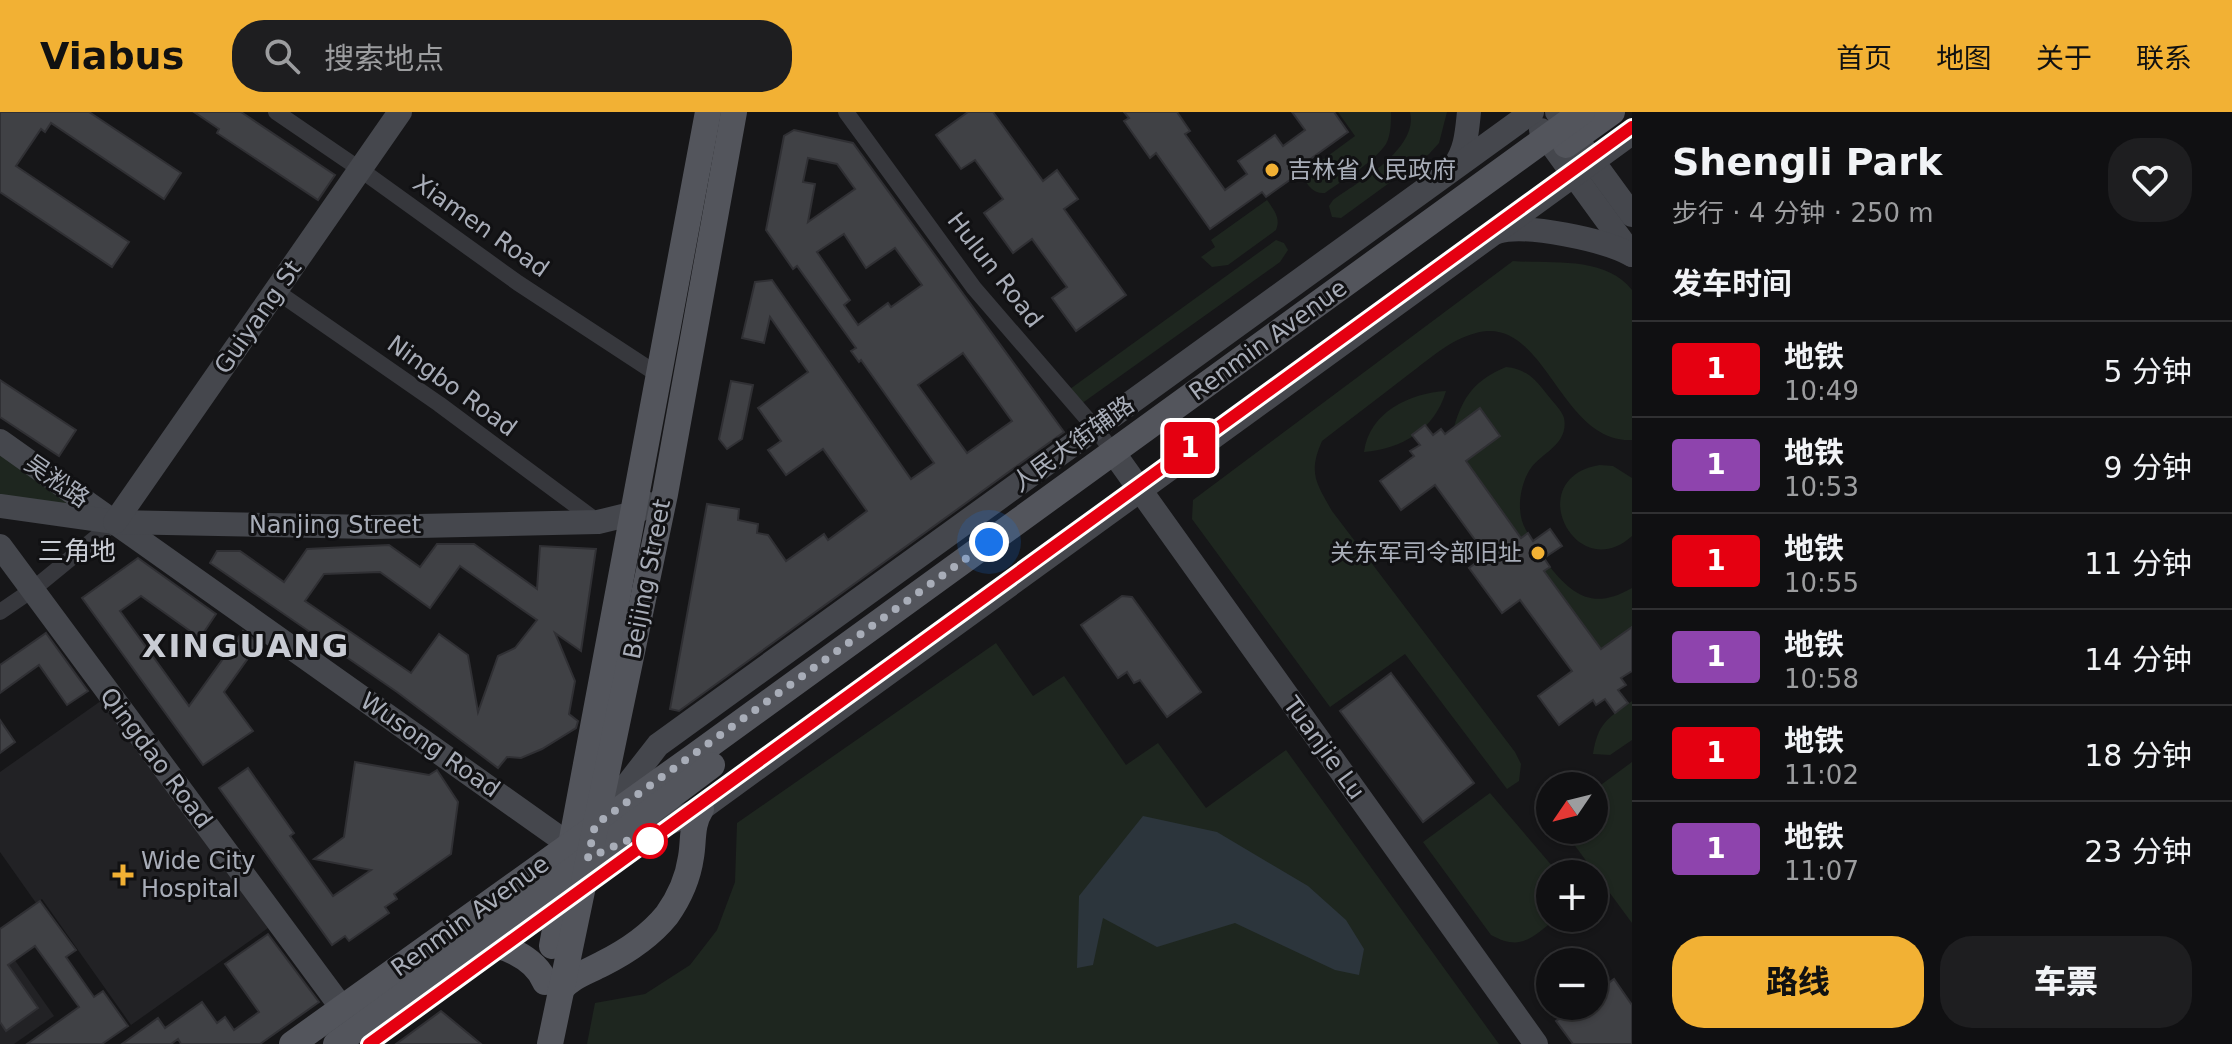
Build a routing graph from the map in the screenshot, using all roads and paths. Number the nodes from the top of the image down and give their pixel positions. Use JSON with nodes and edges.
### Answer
{"nodes":[{"id":1,"x":276,"y":112,"type":"edge"},
{"id":2,"x":400,"y":112,"type":"edge"},
{"id":3,"x":708,"y":112,"type":"edge"},
{"id":4,"x":734,"y":112,"type":"edge"},
{"id":5,"x":846,"y":112,"type":"edge"},
{"id":6,"x":1469,"y":112,"type":"edge"},
{"id":7,"x":1612,"y":112,"type":"edge"},
{"id":8,"x":1530,"y":113,"type":"edge"},
{"id":9,"x":1564,"y":129,"type":"edge"},
{"id":10,"x":1632,"y":133,"type":"edge"},
{"id":11,"x":1584,"y":169,"type":"junction"},
{"id":12,"x":361,"y":170,"type":"junction"},
{"id":13,"x":1449,"y":172,"type":"junction"},
{"id":14,"x":1632,"y":215,"type":"edge"},
{"id":15,"x":1495,"y":233,"type":"junction"},
{"id":16,"x":1632,"y":255,"type":"edge"},
{"id":17,"x":276,"y":291,"type":"junction"},
{"id":18,"x":660,"y":376,"type":"junction"},
{"id":19,"x":1095,"y":428,"type":"junction"},
{"id":20,"x":0,"y":441,"type":"edge"},
{"id":21,"x":1118,"y":459,"type":"junction"},
{"id":22,"x":1140,"y":490,"type":"junction"},
{"id":23,"x":665,"y":494,"type":"junction"},
{"id":24,"x":0,"y":506,"type":"edge"},
{"id":25,"x":635,"y":513,"type":"junction"},
{"id":26,"x":115,"y":522,"type":"junction"},
{"id":27,"x":598,"y":522,"type":"junction"},
{"id":28,"x":0,"y":546,"type":"edge"},
{"id":29,"x":32,"y":590,"type":"junction"},
{"id":30,"x":0,"y":612,"type":"edge"},
{"id":31,"x":701,"y":809,"type":"junction"},
{"id":32,"x":595,"y":825,"type":"junction"},
{"id":33,"x":579,"y":851,"type":"junction"},
{"id":34,"x":565,"y":876,"type":"junction"},
{"id":35,"x":474,"y":944,"type":"junction"},
{"id":36,"x":553,"y":986,"type":"junction"},
{"id":37,"x":357,"y":1027,"type":"edge"},
{"id":38,"x":292,"y":1044,"type":"edge"},
{"id":39,"x":336,"y":1044,"type":"edge"},
{"id":40,"x":534,"y":1044,"type":"edge"},
{"id":41,"x":550,"y":1044,"type":"edge"},
{"id":42,"x":1536,"y":1044,"type":"edge"}],
"edges":[{"from":1,"to":12,"type":"street","name":"Xiamen Road"},
{"from":2,"to":12,"type":"main road","name":"Guiyang St"},
{"from":3,"to":18,"type":"main road","name":"Beijing Street"},
{"from":4,"to":23,"type":"main road","name":"Beijing Street"},
{"from":5,"to":19,"type":"street","name":"Hulun Road"},
{"from":6,"to":13,"type":"main road"},
{"from":7,"to":9,"type":"main road","name":"Renmin Avenue"},
{"from":8,"to":9,"type":"main road"},
{"from":8,"to":13,"type":"main road","name":"人民大街辅路"},
{"from":9,"to":11,"type":"main road"},
{"from":9,"to":21,"type":"main road","name":"Renmin Avenue"},
{"from":10,"to":11,"type":"main road"},
{"from":11,"to":14,"type":"main road"},
{"from":11,"to":15,"type":"main road"},
{"from":11,"to":16,"type":"main road"},
{"from":12,"to":17,"type":"main road","name":"Guiyang St"},
{"from":12,"to":18,"type":"street","name":"Xiamen Road"},
{"from":13,"to":19,"type":"main road","name":"人民大街辅路"},
{"from":15,"to":16,"type":"main road"},
{"from":15,"to":22,"type":"main road"},
{"from":17,"to":26,"type":"main road","name":"Guiyang St"},
{"from":17,"to":27,"type":"street","name":"Ningbo Road"},
{"from":18,"to":25,"type":"main road","name":"Beijing Street"},
{"from":19,"to":21,"type":"street","name":"Hulun Road"},
{"from":19,"to":32,"type":"main road","name":"人民大街辅路"},
{"from":20,"to":26,"type":"main road","name":"吴淞路"},
{"from":21,"to":22,"type":"main road","name":"Tuanjie Lu"},
{"from":21,"to":32,"type":"main road","name":"Renmin Avenue"},
{"from":21,"to":33,"type":"main road","name":"Renmin Avenue"},
{"from":22,"to":31,"type":"main road"},
{"from":22,"to":42,"type":"main road","name":"Tuanjie Lu"},
{"from":23,"to":25,"type":"main road","name":"Nanjing Street"},
{"from":23,"to":32,"type":"main road","name":"Beijing Street"},
{"from":24,"to":26,"type":"main road","name":"Nanjing Street"},
{"from":25,"to":27,"type":"main road","name":"Nanjing Street"},
{"from":25,"to":33,"type":"main road","name":"Beijing Street"},
{"from":26,"to":27,"type":"main road","name":"Nanjing Street"},
{"from":26,"to":29,"type":"street"},
{"from":26,"to":33,"type":"main road","name":"Wusong Road"},
{"from":28,"to":29,"type":"main road","name":"Qingdao Road"},
{"from":29,"to":30,"type":"street"},
{"from":29,"to":37,"type":"main road","name":"Qingdao Road"},
{"from":31,"to":33,"type":"main road"},
{"from":31,"to":36,"type":"main road"},
{"from":32,"to":33,"type":"main road","name":"Renmin Avenue"},
{"from":33,"to":34,"type":"main road","name":"Beijing Street"},
{"from":33,"to":36,"type":"main road","name":"Beijing Street"},
{"from":33,"to":37,"type":"main road","name":"Renmin Avenue"},
{"from":34,"to":35,"type":"main road","name":"Renmin Avenue"},
{"from":34,"to":36,"type":"main road","name":"Beijing Street"},
{"from":35,"to":36,"type":"main road"},
{"from":35,"to":37,"type":"main road","name":"Renmin Avenue"},
{"from":36,"to":40,"type":"main road","name":"Beijing Street"},
{"from":36,"to":41,"type":"main road","name":"Beijing Street"},
{"from":37,"to":38,"type":"main road","name":"Renmin Avenue"},
{"from":37,"to":39,"type":"main road","name":"Renmin Avenue"}]}
